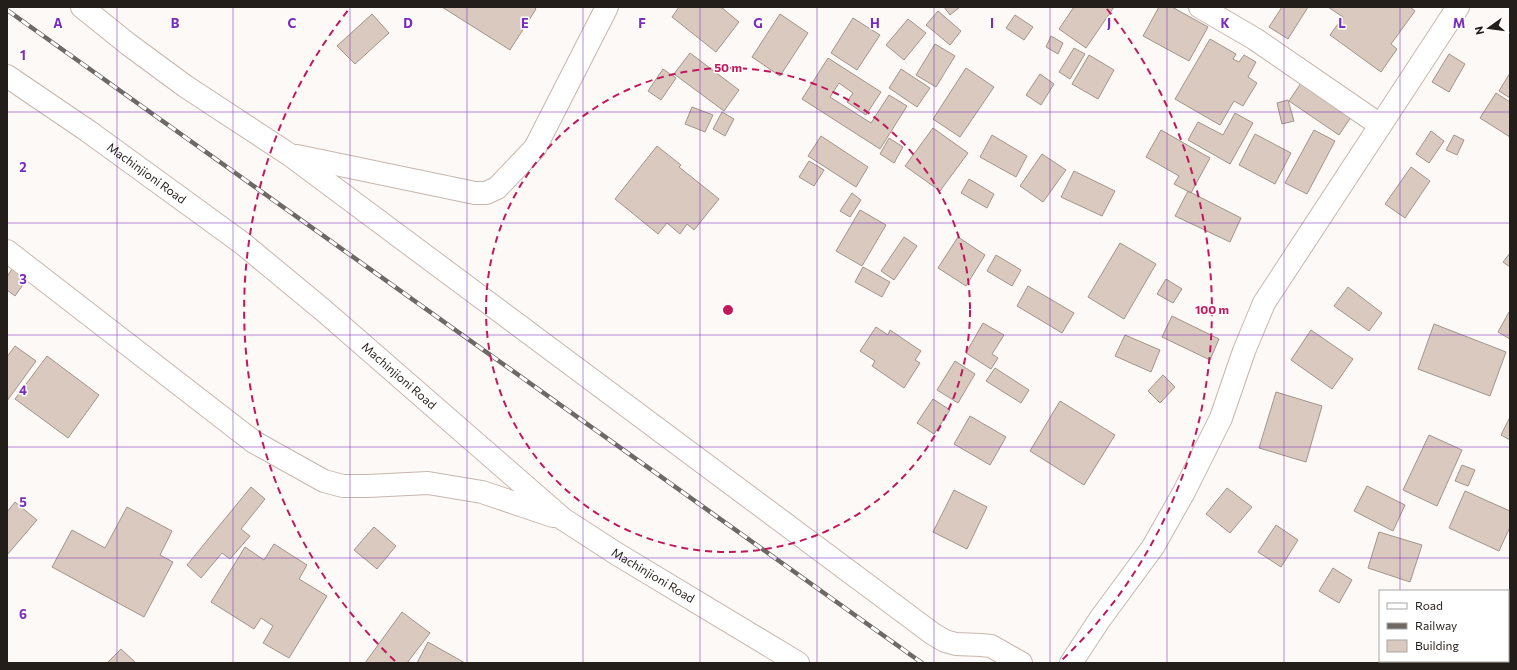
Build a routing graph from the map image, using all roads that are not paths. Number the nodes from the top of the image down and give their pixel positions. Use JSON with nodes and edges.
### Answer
{"nodes":[{"id":1,"x":82,"y":7,"type":"edge"},
{"id":2,"x":607,"y":7,"type":"edge"},
{"id":3,"x":1200,"y":7,"type":"edge"},
{"id":4,"x":1458,"y":7,"type":"edge"},
{"id":5,"x":7,"y":76,"type":"edge"},
{"id":6,"x":1380,"y":125,"type":"junction"},
{"id":7,"x":290,"y":155,"type":"junction"},
{"id":8,"x":7,"y":252,"type":"edge"},
{"id":9,"x":563,"y":519,"type":"junction"},
{"id":10,"x":798,"y":663,"type":"edge"},
{"id":11,"x":1021,"y":663,"type":"edge"},
{"id":12,"x":1071,"y":663,"type":"edge"}],
"edges":[{"from":1,"to":7,"type":"street"},
{"from":2,"to":7,"type":"street"},
{"from":3,"to":6,"type":"street"},
{"from":4,"to":6,"type":"street"},
{"from":5,"to":9,"type":"street","name":"Machinjioni Road"},
{"from":6,"to":12,"type":"street"},
{"from":7,"to":11,"type":"street"},
{"from":8,"to":9,"type":"street"},
{"from":9,"to":10,"type":"street","name":"Machinjioni Road"}]}
